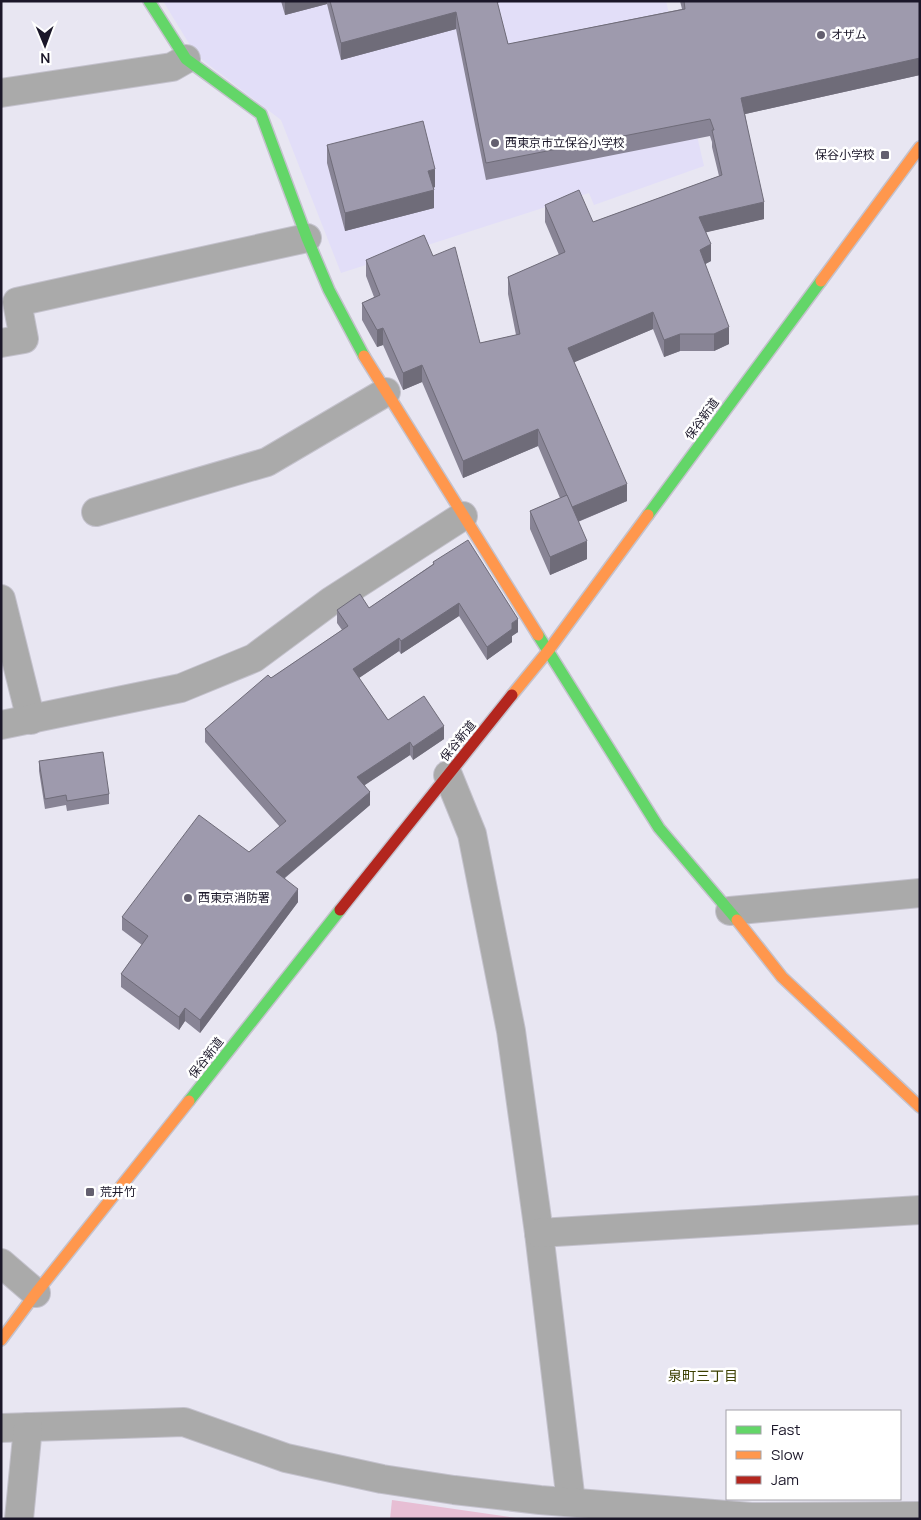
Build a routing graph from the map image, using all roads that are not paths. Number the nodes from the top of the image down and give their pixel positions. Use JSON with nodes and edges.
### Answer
{"nodes":[{"id":1,"x":149,"y":1,"type":"edge"},
{"id":2,"x":186,"y":59,"type":"junction"},
{"id":3,"x":1,"y":93,"type":"edge"},
{"id":4,"x":920,"y":147,"type":"edge"},
{"id":5,"x":307,"y":238,"type":"junction"},
{"id":6,"x":1,"y":343,"type":"edge"},
{"id":7,"x":386,"y":392,"type":"junction"},
{"id":8,"x":96,"y":512,"type":"dead end"},
{"id":9,"x":462,"y":516,"type":"junction"},
{"id":10,"x":1,"y":599,"type":"edge"},
{"id":11,"x":548,"y":651,"type":"junction"},
{"id":12,"x":31,"y":720,"type":"junction"},
{"id":13,"x":1,"y":725,"type":"edge"},
{"id":14,"x":448,"y":776,"type":"junction"},
{"id":15,"x":920,"y":893,"type":"edge"},
{"id":16,"x":730,"y":911,"type":"junction"},
{"id":17,"x":920,"y":1107,"type":"edge"},
{"id":18,"x":920,"y":1210,"type":"edge"},
{"id":19,"x":539,"y":1233,"type":"junction"},
{"id":20,"x":1,"y":1263,"type":"edge"},
{"id":21,"x":36,"y":1293,"type":"junction"},
{"id":22,"x":1,"y":1340,"type":"edge"},
{"id":23,"x":28,"y":1427,"type":"junction"},
{"id":24,"x":1,"y":1428,"type":"edge"},
{"id":25,"x":578,"y":1508,"type":"edge"},
{"id":26,"x":920,"y":1516,"type":"edge"},
{"id":27,"x":18,"y":1519,"type":"edge"}],
"edges":[{"from":1,"to":2,"type":"main road"},
{"from":2,"to":3,"type":"street"},
{"from":2,"to":5,"type":"main road"},
{"from":4,"to":11,"type":"main road","name":"保谷新道"},
{"from":5,"to":6,"type":"street"},
{"from":5,"to":7,"type":"main road"},
{"from":7,"to":8,"type":"street"},
{"from":7,"to":9,"type":"main road"},
{"from":9,"to":11,"type":"main road"},
{"from":9,"to":12,"type":"street"},
{"from":10,"to":12,"type":"street"},
{"from":11,"to":14,"type":"main road","name":"保谷新道"},
{"from":11,"to":16,"type":"main road"},
{"from":12,"to":13,"type":"street"},
{"from":14,"to":19,"type":"street"},
{"from":14,"to":21,"type":"main road","name":"保谷新道"},
{"from":15,"to":16,"type":"street"},
{"from":16,"to":17,"type":"main road"},
{"from":18,"to":19,"type":"street"},
{"from":19,"to":25,"type":"street"},
{"from":20,"to":21,"type":"street"},
{"from":21,"to":22,"type":"main road","name":"保谷新道"},
{"from":23,"to":24,"type":"street"},
{"from":23,"to":25,"type":"street"},
{"from":23,"to":27,"type":"street"},
{"from":25,"to":26,"type":"street"}]}
